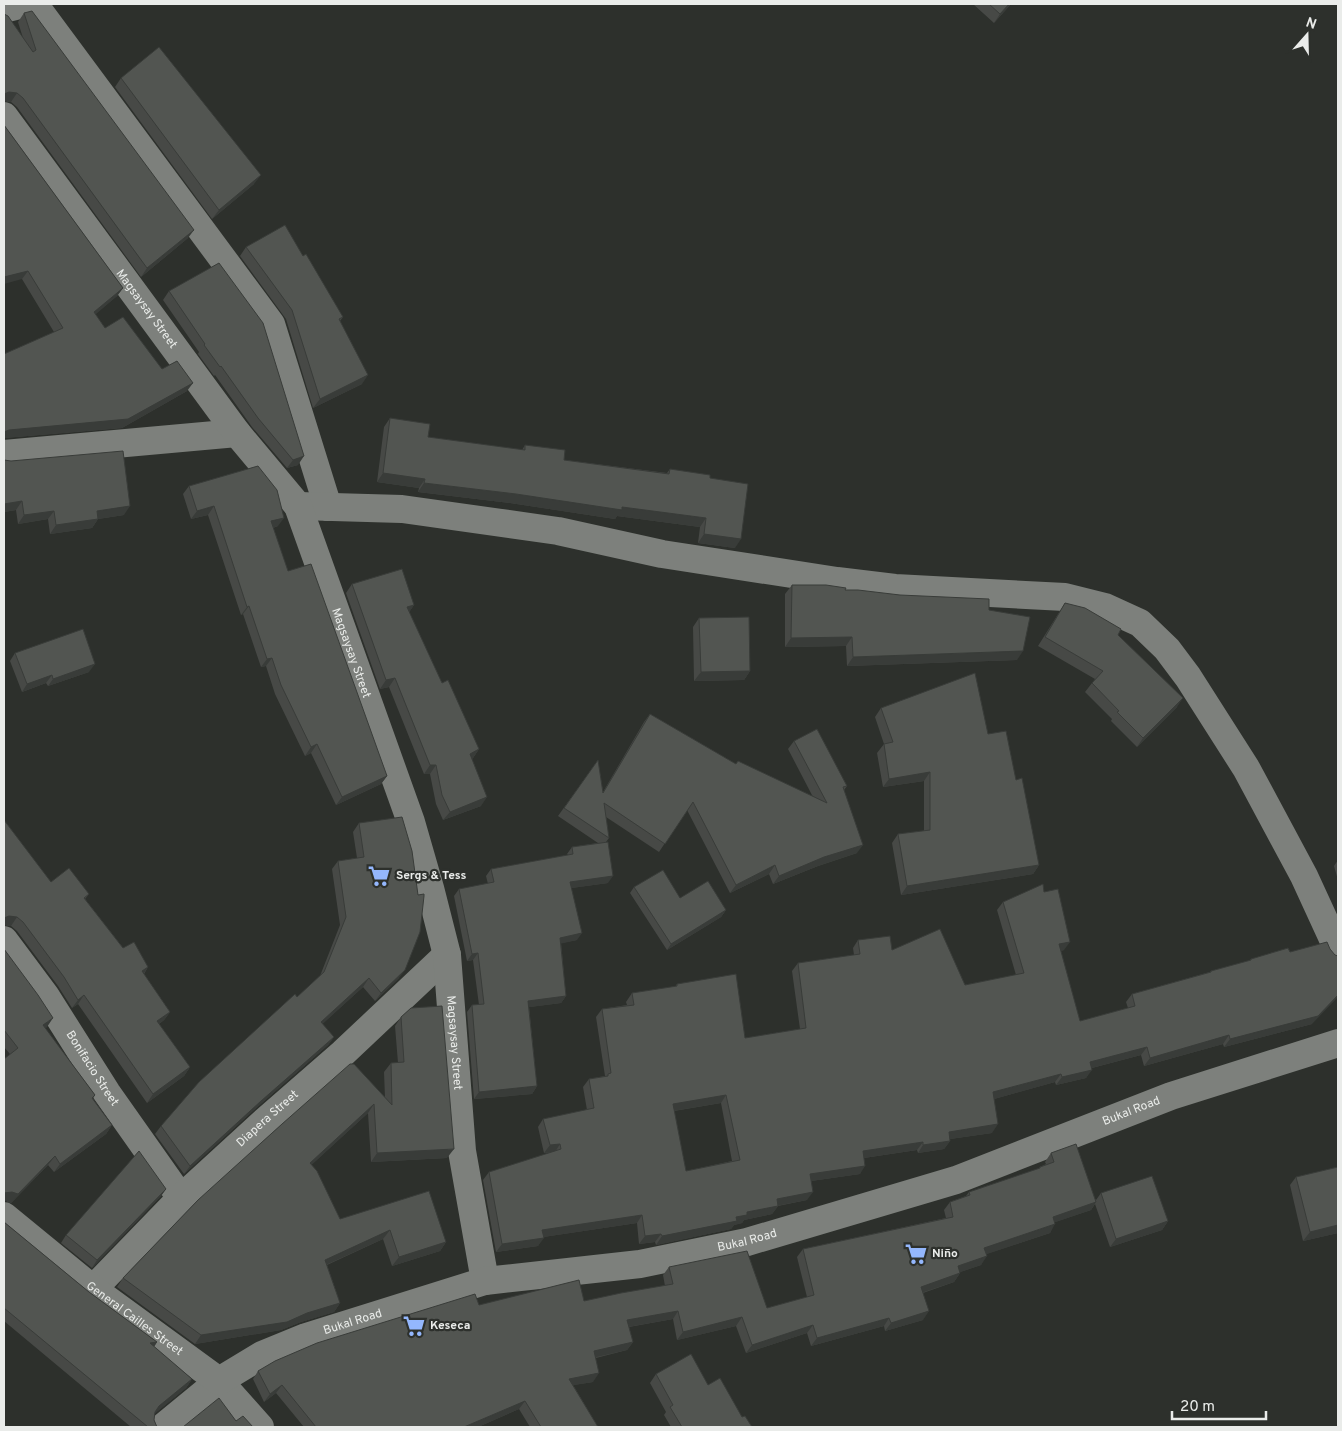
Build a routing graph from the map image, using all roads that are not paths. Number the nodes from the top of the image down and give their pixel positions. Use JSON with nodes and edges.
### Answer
{"nodes":[{"id":1,"x":24,"y":4,"type":"edge"},
{"id":2,"x":34,"y":4,"type":"edge"},
{"id":3,"x":4,"y":9,"type":"edge"},
{"id":4,"x":4,"y":116,"type":"edge"},
{"id":5,"x":237,"y":433,"type":"junction"},
{"id":6,"x":4,"y":454,"type":"edge"},
{"id":7,"x":298,"y":506,"type":"junction"},
{"id":8,"x":328,"y":507,"type":"junction"},
{"id":9,"x":4,"y":940,"type":"edge"},
{"id":10,"x":1338,"y":950,"type":"edge"},
{"id":11,"x":447,"y":955,"type":"junction"},
{"id":12,"x":1338,"y":1043,"type":"edge"},
{"id":13,"x":181,"y":1198,"type":"junction"},
{"id":14,"x":4,"y":1216,"type":"edge"},
{"id":15,"x":485,"y":1281,"type":"junction"},
{"id":16,"x":93,"y":1289,"type":"junction"},
{"id":17,"x":219,"y":1382,"type":"junction"},
{"id":18,"x":164,"y":1427,"type":"edge"},
{"id":19,"x":260,"y":1427,"type":"edge"}],
"edges":[{"from":1,"to":3,"type":"street"},
{"from":2,"to":8,"type":"street"},
{"from":4,"to":5,"type":"street","name":"Magsaysay Street"},
{"from":5,"to":6,"type":"street"},
{"from":5,"to":7,"type":"street","name":"Magsaysay Street"},
{"from":7,"to":8,"type":"street"},
{"from":7,"to":11,"type":"street","name":"Magsaysay Street"},
{"from":8,"to":10,"type":"street"},
{"from":9,"to":13,"type":"street","name":"Bonifacio Street"},
{"from":11,"to":13,"type":"street","name":"Diapera Street"},
{"from":11,"to":15,"type":"street","name":"Magsaysay Street"},
{"from":12,"to":15,"type":"street","name":"Bukal Road"},
{"from":13,"to":16,"type":"street","name":"Diapera Street"},
{"from":14,"to":16,"type":"street","name":"General Cailles Street"},
{"from":15,"to":17,"type":"street","name":"Bukal Road"},
{"from":16,"to":17,"type":"street","name":"General Cailles Street"},
{"from":17,"to":18,"type":"street","name":"Bukal Road"},
{"from":17,"to":19,"type":"street","name":"General Cailles Street"}]}
